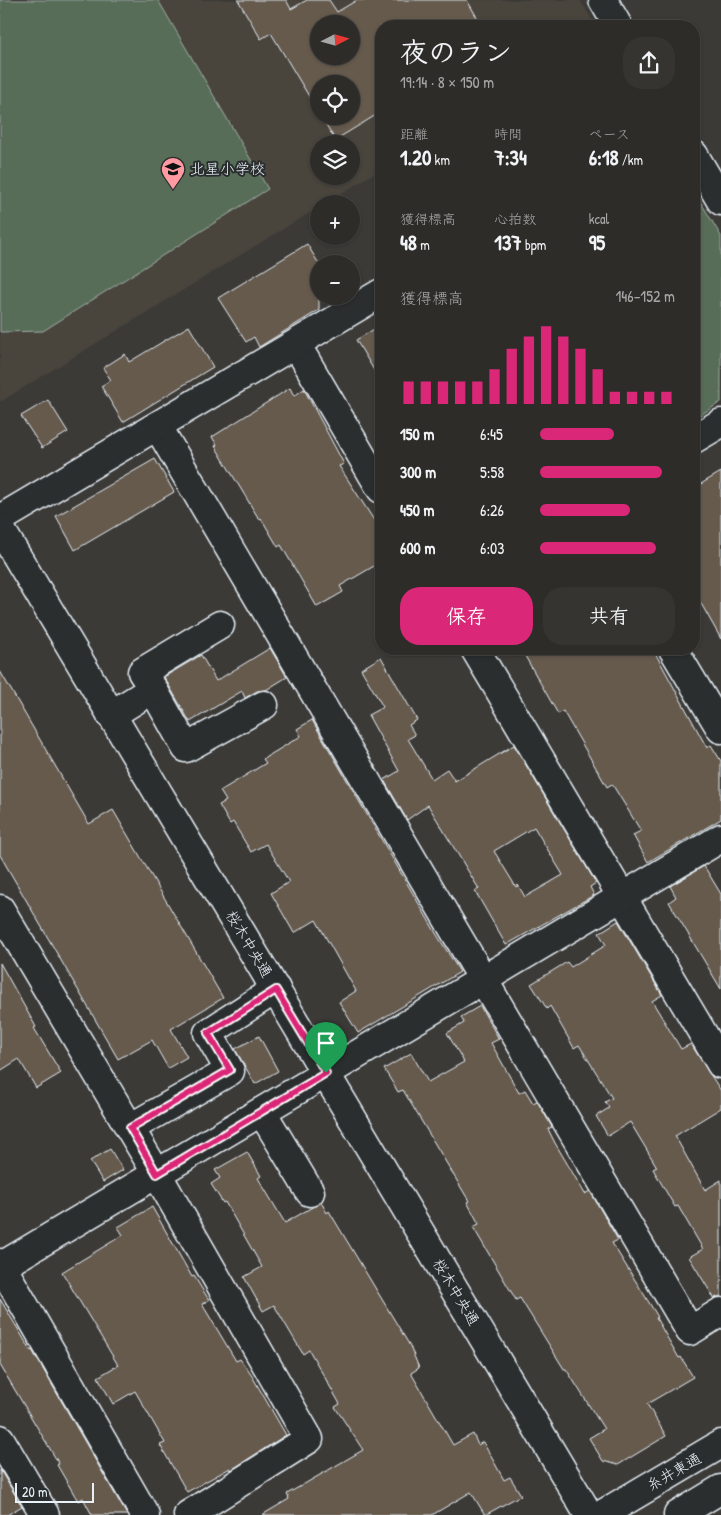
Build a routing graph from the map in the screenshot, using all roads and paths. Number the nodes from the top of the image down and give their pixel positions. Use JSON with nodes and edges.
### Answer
{"nodes":[{"id":1,"x":603,"y":0,"type":"edge"},
{"id":2,"x":615,"y":20,"type":"edge"},
{"id":3,"x":700,"y":165,"type":"edge"},
{"id":4,"x":721,"y":201,"type":"edge"},
{"id":5,"x":375,"y":297,"type":"edge"},
{"id":6,"x":296,"y":344,"type":"junction"},
{"id":7,"x":721,"y":424,"type":"edge"},
{"id":8,"x":158,"y":427,"type":"junction"},
{"id":9,"x":700,"y":436,"type":"edge"},
{"id":10,"x":375,"y":479,"type":"edge"},
{"id":11,"x":0,"y":519,"type":"edge"},
{"id":12,"x":0,"y":528,"type":"edge"},
{"id":13,"x":220,"y":625,"type":"dead end"},
{"id":14,"x":479,"y":655,"type":"edge"},
{"id":15,"x":677,"y":655,"type":"edge"},
{"id":16,"x":153,"y":689,"type":"junction"},
{"id":17,"x":264,"y":705,"type":"dead end"},
{"id":18,"x":111,"y":714,"type":"junction"},
{"id":19,"x":721,"y":729,"type":"edge"},
{"id":20,"x":721,"y":838,"type":"edge"},
{"id":21,"x":621,"y":897,"type":"junction"},
{"id":22,"x":0,"y":909,"type":"edge"},
{"id":23,"x":483,"y":981,"type":"junction"},
{"id":24,"x":276,"y":990,"type":"junction"},
{"id":25,"x":721,"y":1064,"type":"edge"},
{"id":26,"x":326,"y":1073,"type":"junction"},
{"id":27,"x":262,"y":1112,"type":"junction"},
{"id":28,"x":130,"y":1128,"type":"junction"},
{"id":29,"x":157,"y":1174,"type":"junction"},
{"id":30,"x":310,"y":1192,"type":"dead end"},
{"id":31,"x":0,"y":1265,"type":"edge"},
{"id":32,"x":721,"y":1312,"type":"edge"},
{"id":33,"x":0,"y":1439,"type":"edge"},
{"id":34,"x":721,"y":1444,"type":"edge"},
{"id":35,"x":721,"y":1489,"type":"edge"},
{"id":36,"x":45,"y":1515,"type":"edge"},
{"id":37,"x":145,"y":1515,"type":"edge"},
{"id":38,"x":188,"y":1515,"type":"edge"},
{"id":39,"x":589,"y":1515,"type":"edge"},
{"id":40,"x":600,"y":1515,"type":"edge"},
{"id":41,"x":678,"y":1515,"type":"edge"}],
"edges":[{"from":1,"to":2,"type":"street"},
{"from":3,"to":4,"type":"street"},
{"from":5,"to":6,"type":"street"},
{"from":6,"to":8,"type":"street"},
{"from":6,"to":10,"type":"street"},
{"from":7,"to":9,"type":"street"},
{"from":8,"to":11,"type":"street"},
{"from":8,"to":23,"type":"street"},
{"from":12,"to":18,"type":"street","name":"桜木中央通"},
{"from":13,"to":16,"type":"street"},
{"from":14,"to":21,"type":"street"},
{"from":15,"to":19,"type":"street"},
{"from":16,"to":17,"type":"street"},
{"from":16,"to":18,"type":"street"},
{"from":18,"to":24,"type":"street","name":"桜木中央通"},
{"from":20,"to":21,"type":"street"},
{"from":21,"to":23,"type":"street"},
{"from":21,"to":25,"type":"street"},
{"from":22,"to":28,"type":"street"},
{"from":23,"to":26,"type":"street"},
{"from":23,"to":32,"type":"street"},
{"from":24,"to":26,"type":"street","name":"桜木中央通"},
{"from":24,"to":28,"type":"street"},
{"from":26,"to":27,"type":"street"},
{"from":26,"to":39,"type":"street","name":"桜木中央通"},
{"from":27,"to":29,"type":"street"},
{"from":27,"to":30,"type":"street"},
{"from":28,"to":29,"type":"street"},
{"from":29,"to":31,"type":"street"},
{"from":29,"to":38,"type":"street"},
{"from":31,"to":37,"type":"street"},
{"from":33,"to":36,"type":"street"},
{"from":34,"to":40,"type":"street","name":"糸井東通"},
{"from":35,"to":41,"type":"street"}]}
